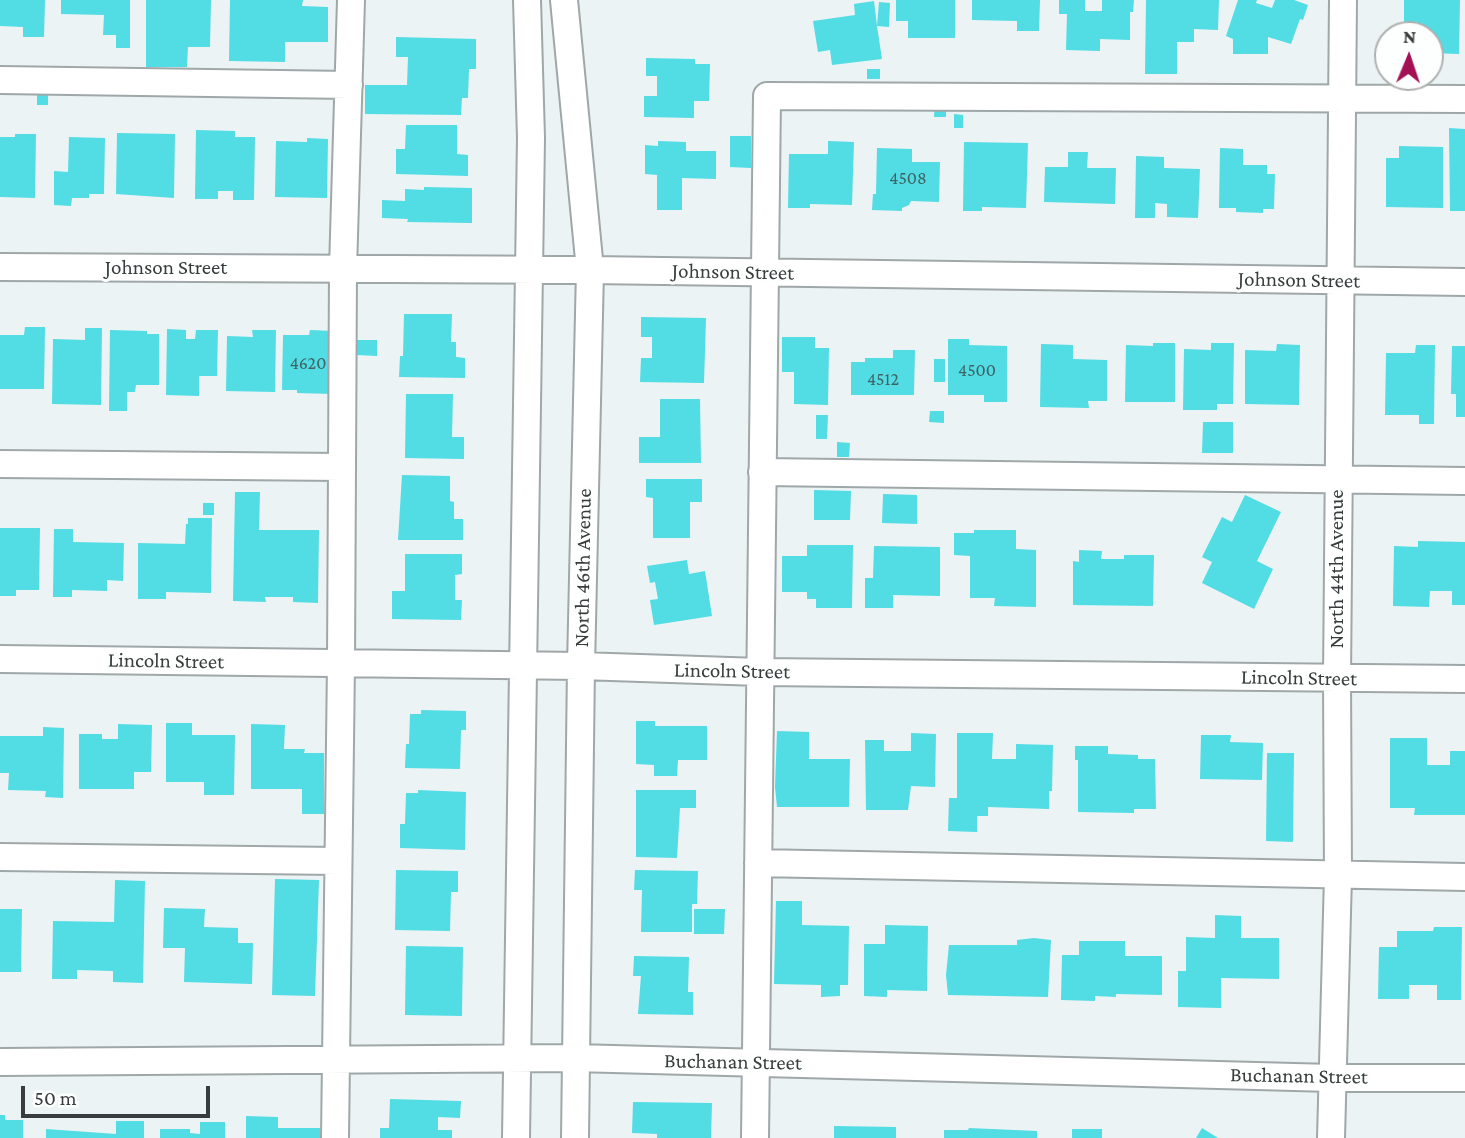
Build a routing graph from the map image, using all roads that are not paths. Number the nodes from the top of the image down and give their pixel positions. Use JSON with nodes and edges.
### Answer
{"nodes":[{"id":1,"x":351,"y":0,"type":"edge"},
{"id":2,"x":527,"y":0,"type":"edge"},
{"id":3,"x":564,"y":0,"type":"edge"},
{"id":4,"x":1343,"y":0,"type":"edge"},
{"id":5,"x":0,"y":80,"type":"edge"},
{"id":6,"x":349,"y":85,"type":"junction"},
{"id":7,"x":1342,"y":98,"type":"junction"},
{"id":8,"x":1465,"y":99,"type":"edge"},
{"id":9,"x":0,"y":267,"type":"edge"},
{"id":10,"x":342,"y":269,"type":"junction"},
{"id":11,"x":529,"y":270,"type":"junction"},
{"id":12,"x":590,"y":270,"type":"junction"},
{"id":13,"x":764,"y":272,"type":"junction"},
{"id":14,"x":1340,"y":280,"type":"junction"},
{"id":15,"x":1465,"y":282,"type":"edge"},
{"id":16,"x":0,"y":464,"type":"edge"},
{"id":17,"x":342,"y":467,"type":"junction"},
{"id":18,"x":762,"y":472,"type":"junction"},
{"id":19,"x":1338,"y":479,"type":"junction"},
{"id":20,"x":1465,"y":481,"type":"edge"},
{"id":21,"x":0,"y":659,"type":"edge"},
{"id":22,"x":341,"y":663,"type":"junction"},
{"id":23,"x":522,"y":666,"type":"junction"},
{"id":24,"x":581,"y":666,"type":"junction"},
{"id":25,"x":760,"y":672,"type":"junction"},
{"id":26,"x":1336,"y":679,"type":"junction"},
{"id":27,"x":1465,"y":679,"type":"edge"},
{"id":28,"x":0,"y":857,"type":"edge"},
{"id":29,"x":338,"y":860,"type":"junction"},
{"id":30,"x":758,"y":863,"type":"junction"},
{"id":31,"x":1338,"y":876,"type":"junction"},
{"id":32,"x":1465,"y":877,"type":"edge"},
{"id":33,"x":575,"y":1058,"type":"junction"},
{"id":34,"x":517,"y":1059,"type":"junction"},
{"id":35,"x":335,"y":1060,"type":"junction"},
{"id":36,"x":0,"y":1062,"type":"edge"},
{"id":37,"x":756,"y":1063,"type":"junction"},
{"id":38,"x":1332,"y":1078,"type":"junction"},
{"id":39,"x":1465,"y":1078,"type":"edge"},
{"id":40,"x":335,"y":1138,"type":"edge"},
{"id":41,"x":516,"y":1138,"type":"edge"},
{"id":42,"x":575,"y":1138,"type":"edge"},
{"id":43,"x":755,"y":1138,"type":"edge"},
{"id":44,"x":1331,"y":1138,"type":"edge"}],
"edges":[{"from":1,"to":6,"type":"street"},
{"from":2,"to":11,"type":"street"},
{"from":3,"to":12,"type":"street","name":"North 46th Avenue"},
{"from":4,"to":7,"type":"street","name":"North 44th Avenue"},
{"from":5,"to":6,"type":"street"},
{"from":6,"to":10,"type":"street"},
{"from":7,"to":8,"type":"street"},
{"from":7,"to":13,"type":"street"},
{"from":7,"to":14,"type":"street","name":"North 44th Avenue"},
{"from":9,"to":10,"type":"street","name":"Johnson Street"},
{"from":10,"to":11,"type":"street","name":"Johnson Street"},
{"from":10,"to":17,"type":"street"},
{"from":11,"to":12,"type":"street","name":"Johnson Street"},
{"from":11,"to":23,"type":"street"},
{"from":12,"to":13,"type":"street","name":"Johnson Street"},
{"from":12,"to":24,"type":"street","name":"North 46th Avenue"},
{"from":13,"to":14,"type":"street","name":"Johnson Street"},
{"from":13,"to":18,"type":"street"},
{"from":14,"to":15,"type":"street","name":"Johnson Street"},
{"from":14,"to":19,"type":"street","name":"North 44th Avenue"},
{"from":16,"to":17,"type":"street"},
{"from":17,"to":22,"type":"street"},
{"from":18,"to":19,"type":"street"},
{"from":18,"to":25,"type":"street"},
{"from":19,"to":20,"type":"street"},
{"from":19,"to":26,"type":"street","name":"North 44th Avenue"},
{"from":21,"to":22,"type":"street","name":"Lincoln Street"},
{"from":22,"to":23,"type":"street","name":"Lincoln Street"},
{"from":22,"to":29,"type":"street"},
{"from":23,"to":24,"type":"street","name":"Lincoln Street"},
{"from":23,"to":34,"type":"street"},
{"from":24,"to":25,"type":"street","name":"Lincoln Street"},
{"from":24,"to":33,"type":"street","name":"North 46th Avenue"},
{"from":25,"to":26,"type":"street","name":"Lincoln Street"},
{"from":25,"to":30,"type":"street"},
{"from":26,"to":27,"type":"street","name":"Lincoln Street"},
{"from":26,"to":31,"type":"street","name":"North 44th Avenue"},
{"from":28,"to":29,"type":"street"},
{"from":29,"to":35,"type":"street"},
{"from":30,"to":31,"type":"street"},
{"from":30,"to":37,"type":"street"},
{"from":31,"to":32,"type":"street"},
{"from":31,"to":38,"type":"street","name":"North 44th Avenue"},
{"from":33,"to":34,"type":"street","name":"Buchanan Street"},
{"from":33,"to":37,"type":"street","name":"Buchanan Street"},
{"from":33,"to":42,"type":"street","name":"North 46th Avenue"},
{"from":34,"to":35,"type":"street","name":"Buchanan Street"},
{"from":34,"to":41,"type":"street"},
{"from":35,"to":36,"type":"street","name":"Buchanan Street"},
{"from":35,"to":40,"type":"street"},
{"from":37,"to":38,"type":"street","name":"Buchanan Street"},
{"from":37,"to":43,"type":"street"},
{"from":38,"to":39,"type":"street","name":"Buchanan Street"},
{"from":38,"to":44,"type":"street","name":"North 44th Avenue"}]}
